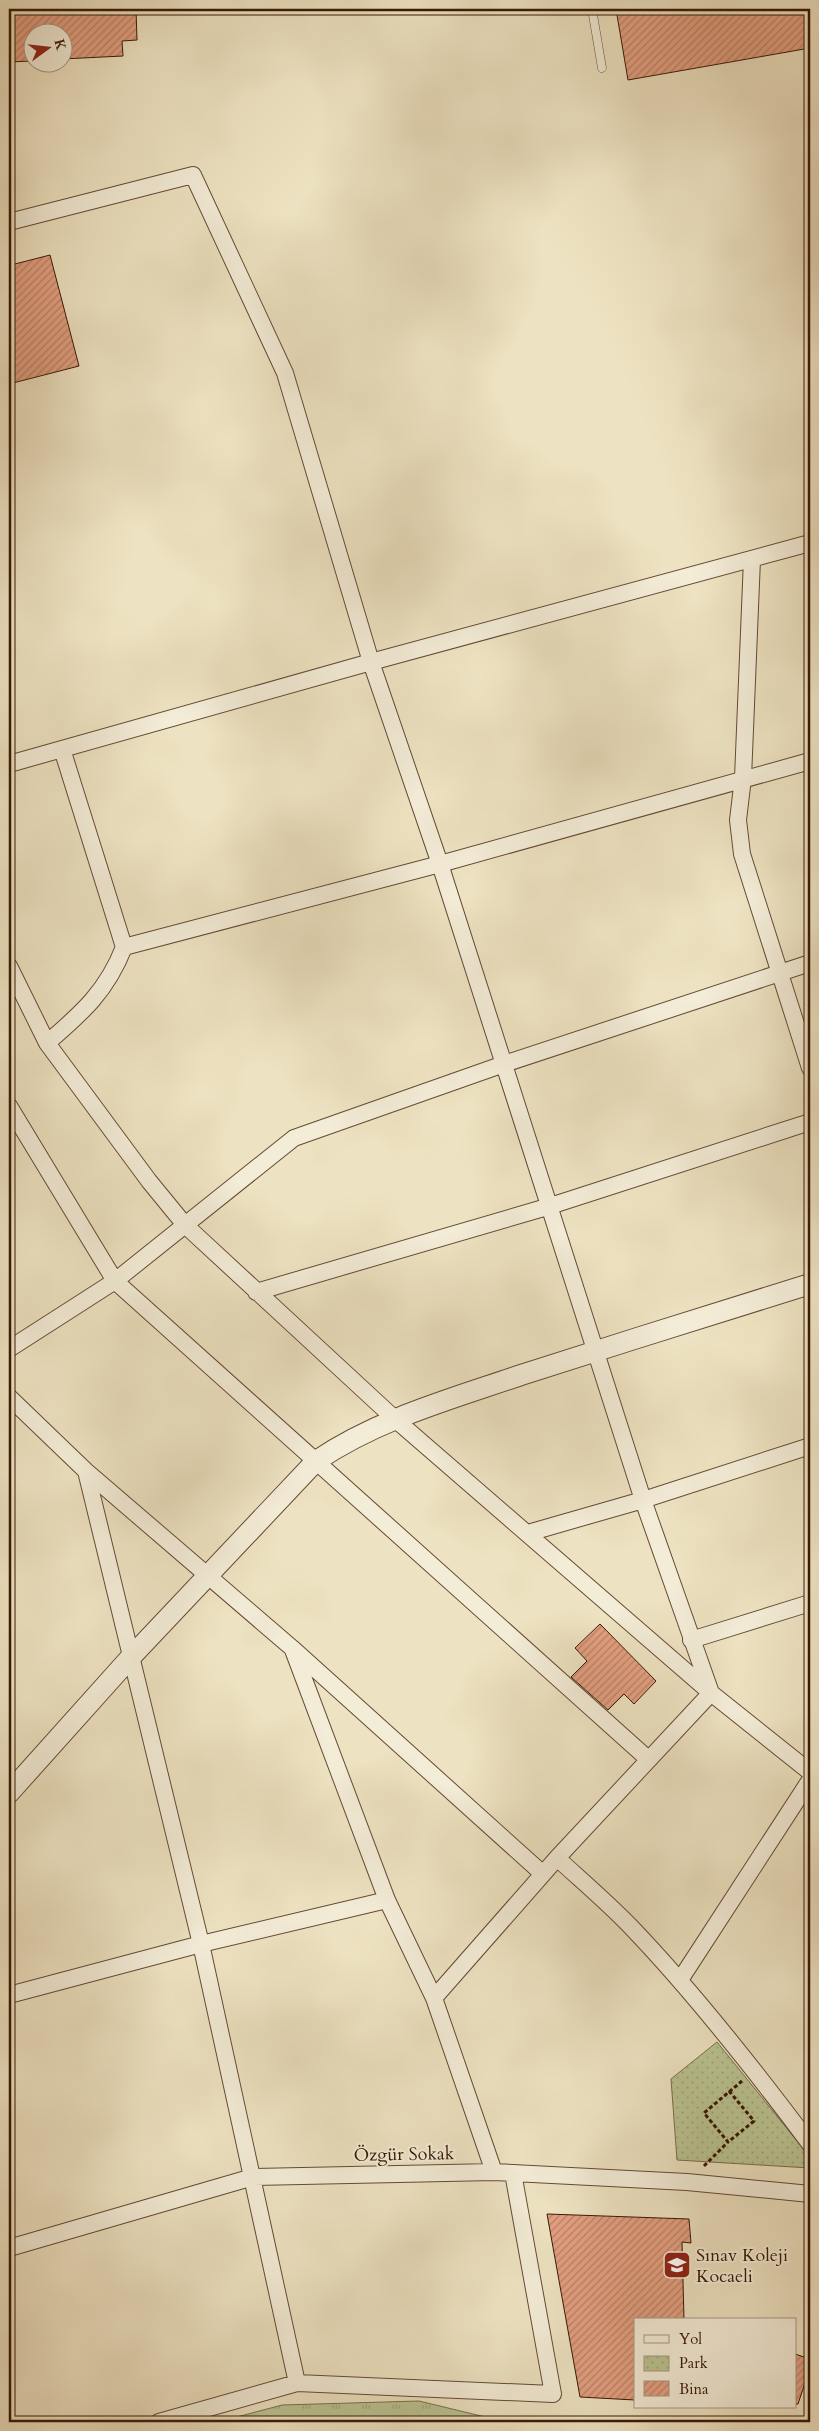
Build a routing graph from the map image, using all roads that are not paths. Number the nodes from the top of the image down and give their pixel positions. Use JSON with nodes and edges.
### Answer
{"nodes":[{"id":1,"x":592,"y":9,"type":"edge"},
{"id":2,"x":602,"y":68,"type":"dead end"},
{"id":3,"x":9,"y":222,"type":"edge"},
{"id":4,"x":810,"y":543,"type":"edge"},
{"id":5,"x":752,"y":558,"type":"junction"},
{"id":6,"x":370,"y":662,"type":"junction"},
{"id":7,"x":62,"y":749,"type":"junction"},
{"id":8,"x":810,"y":761,"type":"edge"},
{"id":9,"x":9,"y":764,"type":"edge"},
{"id":10,"x":743,"y":778,"type":"junction"},
{"id":11,"x":440,"y":864,"type":"junction"},
{"id":12,"x":124,"y":947,"type":"junction"},
{"id":13,"x":810,"y":963,"type":"edge"},
{"id":14,"x":9,"y":966,"type":"edge"},
{"id":15,"x":779,"y":972,"type":"junction"},
{"id":16,"x":47,"y":1043,"type":"junction"},
{"id":17,"x":504,"y":1064,"type":"junction"},
{"id":18,"x":810,"y":1068,"type":"edge"},
{"id":19,"x":9,"y":1106,"type":"edge"},
{"id":20,"x":810,"y":1122,"type":"edge"},
{"id":21,"x":548,"y":1207,"type":"junction"},
{"id":22,"x":185,"y":1225,"type":"junction"},
{"id":23,"x":115,"y":1281,"type":"junction"},
{"id":24,"x":810,"y":1284,"type":"edge"},
{"id":25,"x":256,"y":1292,"type":"junction"},
{"id":26,"x":9,"y":1349,"type":"edge"},
{"id":27,"x":596,"y":1350,"type":"junction"},
{"id":28,"x":9,"y":1397,"type":"edge"},
{"id":29,"x":396,"y":1420,"type":"junction"},
{"id":30,"x":810,"y":1446,"type":"edge"},
{"id":31,"x":316,"y":1461,"type":"junction"},
{"id":32,"x":86,"y":1471,"type":"junction"},
{"id":33,"x":642,"y":1500,"type":"junction"},
{"id":34,"x":528,"y":1533,"type":"junction"},
{"id":35,"x":208,"y":1574,"type":"junction"},
{"id":36,"x":810,"y":1603,"type":"edge"},
{"id":37,"x":691,"y":1640,"type":"junction"},
{"id":38,"x":292,"y":1648,"type":"junction"},
{"id":39,"x":130,"y":1658,"type":"junction"},
{"id":40,"x":711,"y":1693,"type":"junction"},
{"id":41,"x":648,"y":1759,"type":"junction"},
{"id":42,"x":810,"y":1772,"type":"edge"},
{"id":43,"x":810,"y":1780,"type":"edge"},
{"id":44,"x":9,"y":1793,"type":"edge"},
{"id":45,"x":557,"y":1858,"type":"junction"},
{"id":46,"x":543,"y":1874,"type":"junction"},
{"id":47,"x":387,"y":1900,"type":"junction"},
{"id":48,"x":201,"y":1944,"type":"junction"},
{"id":49,"x":680,"y":1980,"type":"junction"},
{"id":50,"x":9,"y":1995,"type":"edge"},
{"id":51,"x":434,"y":1998,"type":"junction"},
{"id":52,"x":810,"y":2144,"type":"edge"},
{"id":53,"x":494,"y":2172,"type":"junction"},
{"id":54,"x":513,"y":2173,"type":"junction"},
{"id":55,"x":253,"y":2177,"type":"junction"},
{"id":56,"x":810,"y":2194,"type":"edge"},
{"id":57,"x":9,"y":2248,"type":"edge"},
{"id":58,"x":297,"y":2383,"type":"junction"},
{"id":59,"x":159,"y":2422,"type":"edge"}],
"edges":[{"from":1,"to":2,"type":"lane"},
{"from":3,"to":6,"type":"street"},
{"from":4,"to":5,"type":"street"},
{"from":5,"to":6,"type":"street"},
{"from":5,"to":10,"type":"street"},
{"from":6,"to":7,"type":"street"},
{"from":6,"to":11,"type":"street"},
{"from":7,"to":9,"type":"street"},
{"from":7,"to":12,"type":"street"},
{"from":8,"to":10,"type":"street"},
{"from":10,"to":11,"type":"street"},
{"from":10,"to":15,"type":"street"},
{"from":11,"to":12,"type":"street"},
{"from":11,"to":17,"type":"street"},
{"from":12,"to":16,"type":"street"},
{"from":13,"to":15,"type":"street"},
{"from":14,"to":16,"type":"street"},
{"from":15,"to":17,"type":"street"},
{"from":15,"to":18,"type":"street"},
{"from":16,"to":22,"type":"street"},
{"from":17,"to":21,"type":"street"},
{"from":17,"to":22,"type":"street"},
{"from":19,"to":23,"type":"street"},
{"from":20,"to":21,"type":"street"},
{"from":21,"to":25,"type":"street"},
{"from":21,"to":27,"type":"street"},
{"from":22,"to":23,"type":"street"},
{"from":22,"to":25,"type":"street"},
{"from":23,"to":26,"type":"street"},
{"from":23,"to":31,"type":"street"},
{"from":24,"to":27,"type":"street"},
{"from":25,"to":29,"type":"street"},
{"from":27,"to":29,"type":"street"},
{"from":27,"to":33,"type":"street"},
{"from":28,"to":32,"type":"street"},
{"from":29,"to":31,"type":"street"},
{"from":29,"to":34,"type":"street"},
{"from":30,"to":33,"type":"street"},
{"from":31,"to":35,"type":"street"},
{"from":31,"to":41,"type":"street"},
{"from":32,"to":35,"type":"street"},
{"from":32,"to":39,"type":"street"},
{"from":33,"to":34,"type":"street"},
{"from":33,"to":37,"type":"street"},
{"from":34,"to":40,"type":"street"},
{"from":35,"to":38,"type":"street"},
{"from":35,"to":39,"type":"street"},
{"from":36,"to":37,"type":"street"},
{"from":37,"to":40,"type":"street"},
{"from":38,"to":46,"type":"street"},
{"from":38,"to":47,"type":"street"},
{"from":39,"to":44,"type":"street"},
{"from":39,"to":48,"type":"street"},
{"from":40,"to":41,"type":"street"},
{"from":40,"to":42,"type":"street"},
{"from":41,"to":45,"type":"street"},
{"from":43,"to":49,"type":"street"},
{"from":45,"to":46,"type":"street"},
{"from":45,"to":49,"type":"street"},
{"from":46,"to":51,"type":"street"},
{"from":47,"to":48,"type":"street"},
{"from":47,"to":51,"type":"street"},
{"from":48,"to":50,"type":"street"},
{"from":48,"to":55,"type":"street"},
{"from":49,"to":52,"type":"street"},
{"from":51,"to":53,"type":"street"},
{"from":53,"to":54,"type":"street","name":"Özgür Sokak"},
{"from":53,"to":55,"type":"street","name":"Özgür Sokak"},
{"from":54,"to":56,"type":"street","name":"Özgür Sokak"},
{"from":54,"to":58,"type":"street"},
{"from":55,"to":57,"type":"street","name":"Özgür Sokak"},
{"from":55,"to":58,"type":"street"},
{"from":58,"to":59,"type":"street"}]}
